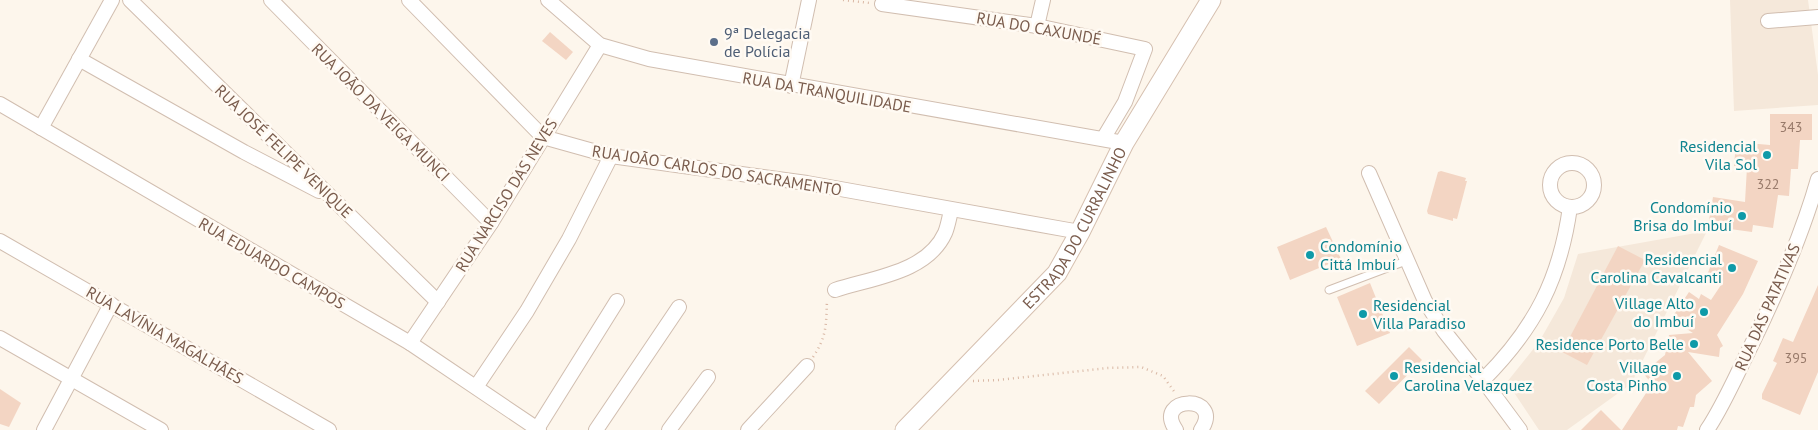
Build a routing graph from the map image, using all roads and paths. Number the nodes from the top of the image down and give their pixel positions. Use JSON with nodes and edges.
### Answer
{"nodes":[{"id":1,"x":112,"y":0,"type":"edge"},
{"id":2,"x":130,"y":0,"type":"edge"},
{"id":3,"x":271,"y":0,"type":"edge"},
{"id":4,"x":409,"y":0,"type":"edge"},
{"id":5,"x":548,"y":0,"type":"edge"},
{"id":6,"x":809,"y":0,"type":"edge"},
{"id":7,"x":844,"y":0,"type":"edge"},
{"id":8,"x":1043,"y":0,"type":"edge"},
{"id":9,"x":1211,"y":0,"type":"edge"},
{"id":10,"x":882,"y":4,"type":"joint"},
{"id":11,"x":1818,"y":17,"type":"edge"},
{"id":12,"x":1768,"y":21,"type":"dead end"},
{"id":13,"x":1037,"y":26,"type":"junction"},
{"id":14,"x":600,"y":45,"type":"junction"},
{"id":15,"x":79,"y":58,"type":"junction"},
{"id":16,"x":791,"y":86,"type":"junction"},
{"id":17,"x":0,"y":104,"type":"edge"},
{"id":18,"x":42,"y":128,"type":"junction"},
{"id":19,"x":543,"y":137,"type":"junction"},
{"id":20,"x":1103,"y":139,"type":"junction"},
{"id":21,"x":1124,"y":143,"type":"junction"},
{"id":22,"x":611,"y":156,"type":"junction"},
{"id":23,"x":1369,"y":173,"type":"dead end"},
{"id":24,"x":1818,"y":179,"type":"edge"},
{"id":25,"x":331,"y":197,"type":"junction"},
{"id":26,"x":1570,"y":207,"type":"dead end"},
{"id":27,"x":950,"y":211,"type":"junction"},
{"id":28,"x":491,"y":223,"type":"junction"},
{"id":29,"x":1080,"y":232,"type":"junction"},
{"id":30,"x":0,"y":241,"type":"edge"},
{"id":31,"x":1406,"y":261,"type":"junction"},
{"id":32,"x":835,"y":290,"type":"joint"},
{"id":33,"x":1330,"y":290,"type":"dead end"},
{"id":34,"x":616,"y":301,"type":"dead end"},
{"id":35,"x":438,"y":302,"type":"junction"},
{"id":36,"x":111,"y":304,"type":"junction"},
{"id":37,"x":678,"y":307,"type":"dead end"},
{"id":38,"x":0,"y":338,"type":"edge"},
{"id":39,"x":410,"y":344,"type":"junction"},
{"id":40,"x":806,"y":366,"type":"joint"},
{"id":41,"x":72,"y":377,"type":"junction"},
{"id":42,"x":708,"y":377,"type":"dead end"},
{"id":43,"x":1483,"y":380,"type":"junction"},
{"id":44,"x":951,"y":381,"type":"junction"},
{"id":45,"x":476,"y":387,"type":"junction"},
{"id":46,"x":1183,"y":403,"type":"junction"},
{"id":47,"x":44,"y":430,"type":"edge"},
{"id":48,"x":161,"y":430,"type":"edge"},
{"id":49,"x":329,"y":430,"type":"edge"},
{"id":50,"x":538,"y":430,"type":"edge"},
{"id":51,"x":596,"y":430,"type":"edge"},
{"id":52,"x":669,"y":430,"type":"edge"},
{"id":53,"x":748,"y":430,"type":"edge"},
{"id":54,"x":905,"y":430,"type":"edge"},
{"id":55,"x":1176,"y":430,"type":"edge"},
{"id":56,"x":1201,"y":430,"type":"edge"},
{"id":57,"x":1520,"y":430,"type":"edge"},
{"id":58,"x":1707,"y":430,"type":"edge"}],
"edges":[{"from":1,"to":15,"type":"street"},
{"from":2,"to":25,"type":"street","name":"RUA JOSÉ FELIPE VENIQUE"},
{"from":3,"to":28,"type":"street","name":"RUA JOÃO DA VEIGA MUNCI"},
{"from":4,"to":19,"type":"street"},
{"from":5,"to":14,"type":"street","name":"RUA DA TRANQUILIDADE"},
{"from":6,"to":16,"type":"street"},
{"from":7,"to":10,"type":"path"},
{"from":8,"to":13,"type":"street"},
{"from":9,"to":21,"type":"street","name":"ESTRADA DO CURRALINHO"},
{"from":10,"to":13,"type":"street","name":"RUA DO CAXUNDÉ"},
{"from":11,"to":12,"type":"street"},
{"from":13,"to":20,"type":"street","name":"RUA DO CAXUNDÉ"},
{"from":14,"to":16,"type":"street","name":"RUA DA TRANQUILIDADE"},
{"from":14,"to":19,"type":"street","name":"RUA NARCISO DAS NEVES"},
{"from":15,"to":18,"type":"street"},
{"from":15,"to":25,"type":"street"},
{"from":16,"to":20,"type":"street","name":"RUA DA TRANQUILIDADE"},
{"from":17,"to":18,"type":"street","name":"RUA EDUARDO CAMPOS"},
{"from":18,"to":39,"type":"street","name":"RUA EDUARDO CAMPOS"},
{"from":19,"to":22,"type":"street","name":"RUA JOÃO CARLOS DO SACRAMENTO"},
{"from":19,"to":28,"type":"street","name":"RUA NARCISO DAS NEVES"},
{"from":20,"to":21,"type":"street","name":"RUA DA TRANQUILIDADE"},
{"from":21,"to":29,"type":"street","name":"ESTRADA DO CURRALINHO"},
{"from":22,"to":27,"type":"street","name":"RUA JOÃO CARLOS DO SACRAMENTO"},
{"from":22,"to":45,"type":"street"},
{"from":23,"to":31,"type":"street"},
{"from":24,"to":58,"type":"street","name":"RUA DAS PATATIVAS"},
{"from":25,"to":35,"type":"street","name":"RUA JOSÉ FELIPE VENIQUE"},
{"from":26,"to":43,"type":"street"},
{"from":27,"to":29,"type":"street","name":"RUA JOÃO CARLOS DO SACRAMENTO"},
{"from":27,"to":32,"type":"street"},
{"from":28,"to":35,"type":"street","name":"RUA NARCISO DAS NEVES"},
{"from":29,"to":44,"type":"street","name":"ESTRADA DO CURRALINHO"},
{"from":30,"to":36,"type":"street","name":"RUA LAVÍNIA MAGALHÃES"},
{"from":31,"to":33,"type":"lane"},
{"from":31,"to":43,"type":"street"},
{"from":32,"to":40,"type":"path"},
{"from":34,"to":50,"type":"street"},
{"from":35,"to":39,"type":"street","name":"RUA NARCISO DAS NEVES"},
{"from":36,"to":41,"type":"street"},
{"from":36,"to":49,"type":"street","name":"RUA LAVÍNIA MAGALHÃES"},
{"from":37,"to":51,"type":"street"},
{"from":38,"to":41,"type":"street"},
{"from":39,"to":45,"type":"street","name":"RUA EDUARDO CAMPOS"},
{"from":40,"to":53,"type":"street"},
{"from":41,"to":47,"type":"street"},
{"from":41,"to":48,"type":"street"},
{"from":42,"to":52,"type":"street"},
{"from":43,"to":57,"type":"street"},
{"from":44,"to":46,"type":"path"},
{"from":44,"to":54,"type":"street","name":"ESTRADA DO CURRALINHO"},
{"from":45,"to":50,"type":"street","name":"RUA EDUARDO CAMPOS"},
{"from":46,"to":55,"type":"street"},
{"from":46,"to":56,"type":"street"}]}
